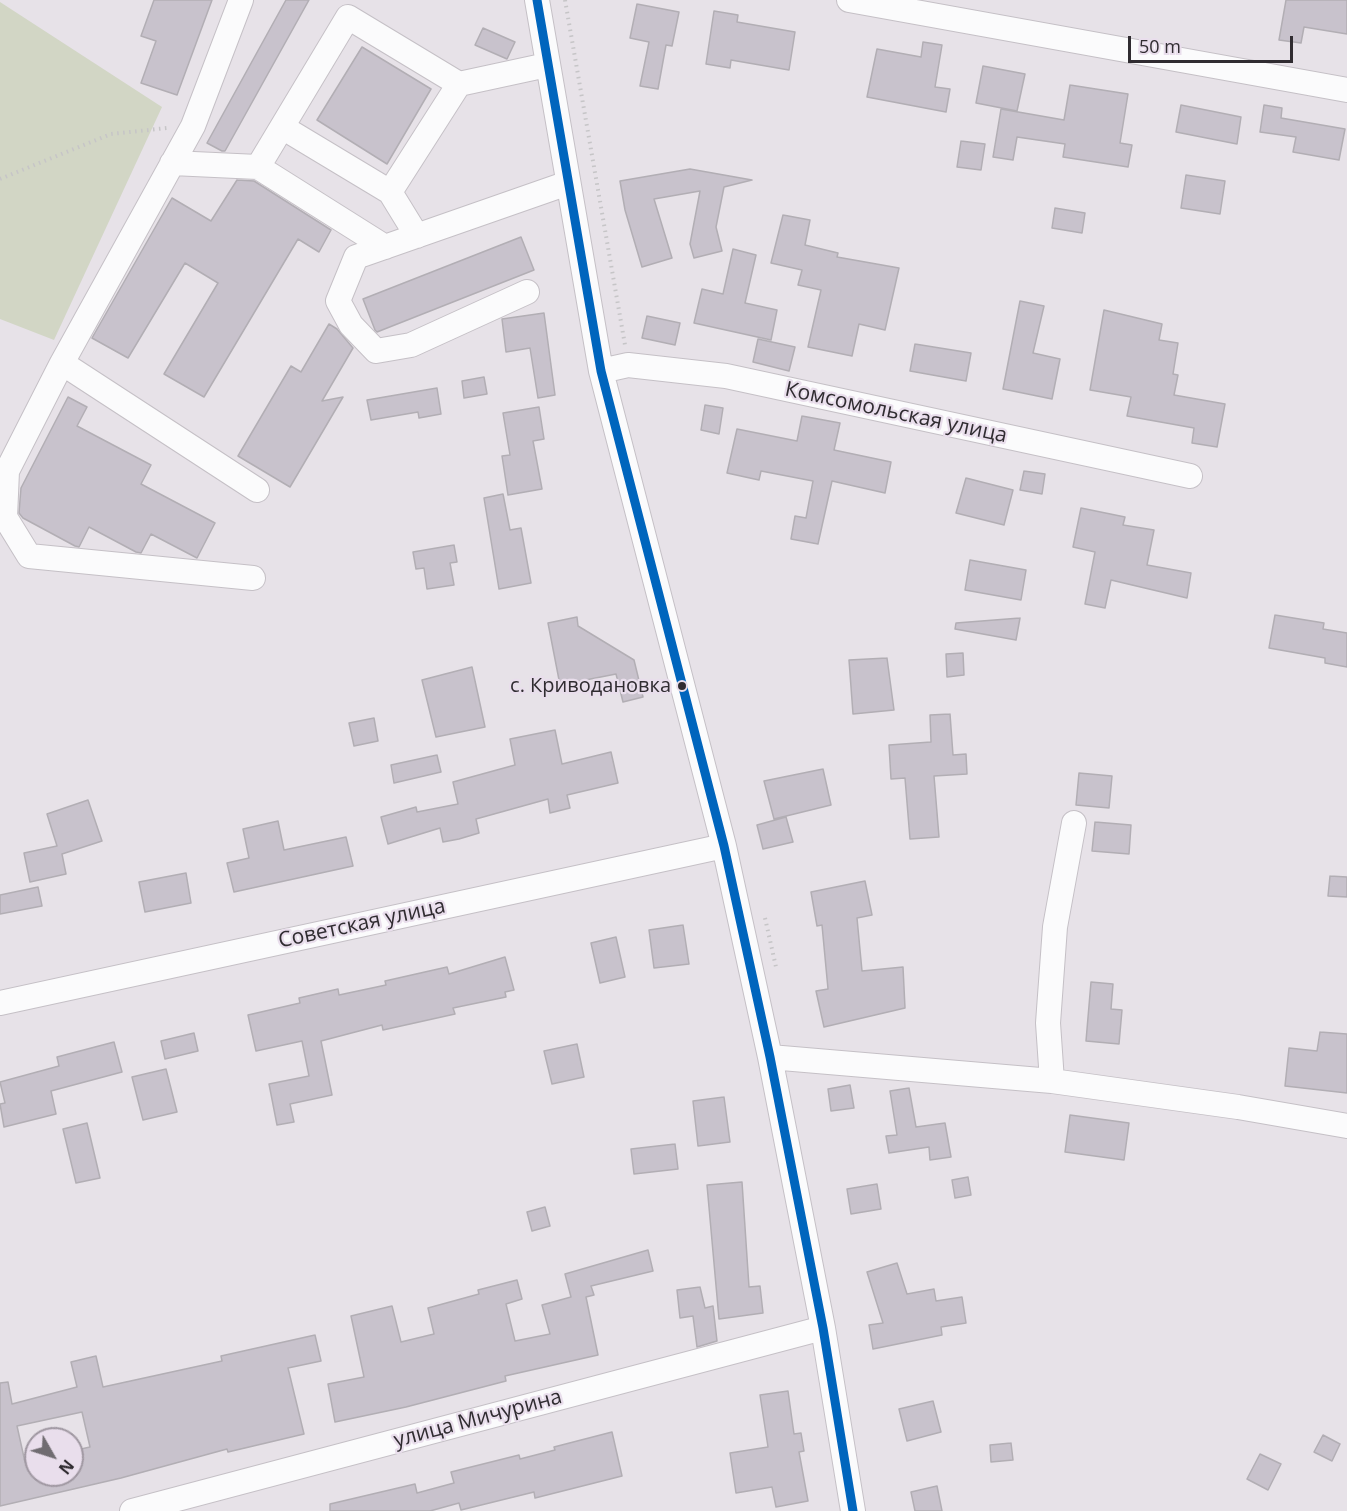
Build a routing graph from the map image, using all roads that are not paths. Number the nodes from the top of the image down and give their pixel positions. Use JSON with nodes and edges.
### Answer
{"nodes":[{"id":1,"x":241,"y":0,"type":"edge"},
{"id":2,"x":537,"y":0,"type":"edge"},
{"id":3,"x":849,"y":0,"type":"edge"},
{"id":4,"x":547,"y":65,"type":"junction"},
{"id":5,"x":459,"y":84,"type":"junction"},
{"id":6,"x":1347,"y":90,"type":"edge"},
{"id":7,"x":282,"y":127,"type":"junction"},
{"id":8,"x":172,"y":163,"type":"junction"},
{"id":9,"x":258,"y":167,"type":"junction"},
{"id":10,"x":568,"y":183,"type":"junction"},
{"id":11,"x":390,"y":192,"type":"junction"},
{"id":12,"x":417,"y":236,"type":"junction"},
{"id":13,"x":385,"y":247,"type":"junction"},
{"id":14,"x":527,"y":292,"type":"dead end"},
{"id":15,"x":62,"y":363,"type":"junction"},
{"id":16,"x":601,"y":371,"type":"junction"},
{"id":17,"x":1190,"y":476,"type":"dead end"},
{"id":18,"x":258,"y":490,"type":"dead end"},
{"id":19,"x":253,"y":578,"type":"dead end"},
{"id":20,"x":1074,"y":823,"type":"dead end"},
{"id":21,"x":724,"y":846,"type":"junction"},
{"id":22,"x":0,"y":1003,"type":"edge"},
{"id":23,"x":770,"y":1057,"type":"junction"},
{"id":24,"x":1052,"y":1081,"type":"junction"},
{"id":25,"x":1347,"y":1126,"type":"edge"},
{"id":26,"x":823,"y":1328,"type":"junction"},
{"id":27,"x":132,"y":1511,"type":"edge"},
{"id":28,"x":853,"y":1511,"type":"edge"}],
"edges":[{"from":1,"to":8,"type":"street"},
{"from":2,"to":4,"type":"street"},
{"from":3,"to":6,"type":"street"},
{"from":4,"to":5,"type":"street"},
{"from":4,"to":10,"type":"street"},
{"from":5,"to":7,"type":"street"},
{"from":5,"to":11,"type":"street"},
{"from":7,"to":9,"type":"street"},
{"from":7,"to":11,"type":"street"},
{"from":8,"to":9,"type":"street"},
{"from":8,"to":15,"type":"street"},
{"from":9,"to":13,"type":"street"},
{"from":10,"to":12,"type":"street"},
{"from":10,"to":16,"type":"street"},
{"from":11,"to":12,"type":"street"},
{"from":12,"to":13,"type":"street"},
{"from":13,"to":14,"type":"street"},
{"from":15,"to":18,"type":"street"},
{"from":15,"to":19,"type":"street"},
{"from":16,"to":17,"type":"street","name":"Комсомольская улица"},
{"from":16,"to":21,"type":"street"},
{"from":20,"to":24,"type":"street"},
{"from":21,"to":22,"type":"street","name":"Советская улица"},
{"from":21,"to":23,"type":"street"},
{"from":23,"to":24,"type":"street"},
{"from":23,"to":26,"type":"street"},
{"from":24,"to":25,"type":"street"},
{"from":26,"to":27,"type":"street","name":"улица Мичурина"},
{"from":26,"to":28,"type":"street"}]}
